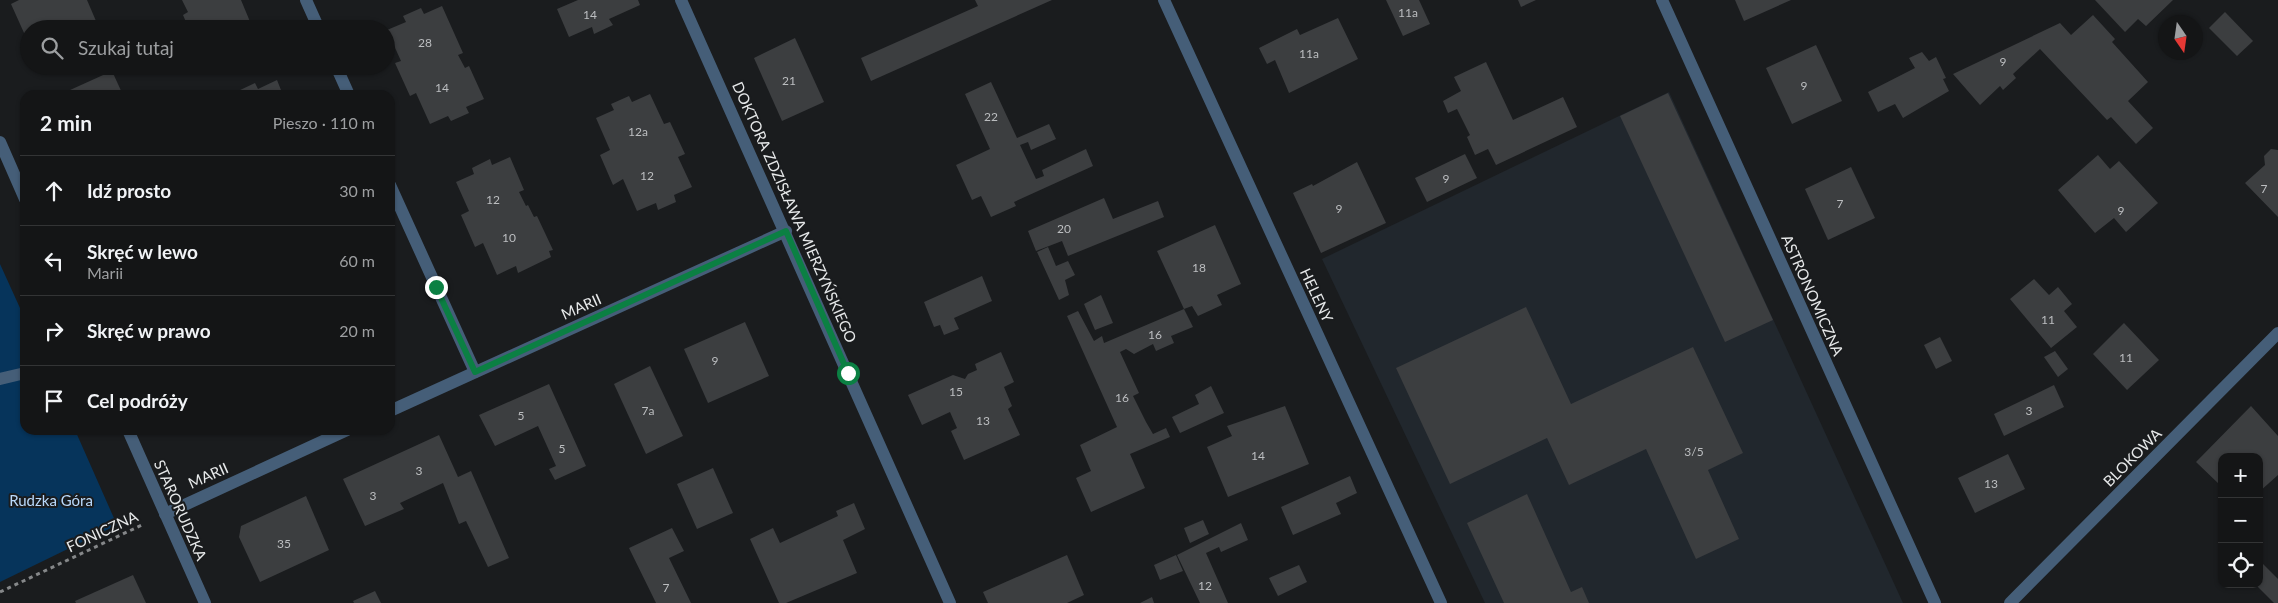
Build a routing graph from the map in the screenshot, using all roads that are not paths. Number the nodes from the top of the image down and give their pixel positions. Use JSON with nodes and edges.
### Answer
{"nodes":[{"id":1,"x":306,"y":0,"type":"edge"},
{"id":2,"x":681,"y":0,"type":"edge"},
{"id":3,"x":1164,"y":0,"type":"edge"},
{"id":4,"x":1662,"y":0,"type":"edge"},
{"id":5,"x":315,"y":20,"type":"edge"},
{"id":6,"x":340,"y":75,"type":"edge"},
{"id":7,"x":347,"y":90,"type":"edge"},
{"id":8,"x":0,"y":142,"type":"edge"},
{"id":9,"x":20,"y":188,"type":"edge"},
{"id":10,"x":395,"y":196,"type":"edge"},
{"id":11,"x":786,"y":231,"type":"junction"},
{"id":12,"x":2278,"y":333,"type":"edge"},
{"id":13,"x":475,"y":372,"type":"junction"},
{"id":14,"x":20,"y":374,"type":"edge"},
{"id":15,"x":0,"y":379,"type":"edge"},
{"id":16,"x":395,"y":409,"type":"edge"},
{"id":17,"x":130,"y":435,"type":"edge"},
{"id":18,"x":336,"y":435,"type":"edge"},
{"id":19,"x":165,"y":514,"type":"junction"},
{"id":20,"x":205,"y":603,"type":"edge"},
{"id":21,"x":950,"y":603,"type":"edge"},
{"id":22,"x":1440,"y":603,"type":"edge"},
{"id":23,"x":1935,"y":603,"type":"edge"},
{"id":24,"x":2010,"y":603,"type":"edge"}],
"edges":[{"from":1,"to":5,"type":"street"},
{"from":2,"to":11,"type":"street","name":"DOKTORA ZDZISŁAWA MIERZYŃSKIEGO"},
{"from":3,"to":22,"type":"street","name":"HELENY"},
{"from":4,"to":23,"type":"street","name":"ASTRONOMICZNA"},
{"from":6,"to":7,"type":"street"},
{"from":8,"to":9,"type":"street"},
{"from":10,"to":13,"type":"street"},
{"from":11,"to":13,"type":"street","name":"MARII"},
{"from":11,"to":21,"type":"street","name":"DOKTORA ZDZISŁAWA MIERZYŃSKIEGO"},
{"from":12,"to":24,"type":"street","name":"BLOKOWA"},
{"from":13,"to":16,"type":"street","name":"MARII"},
{"from":14,"to":15,"type":"street"},
{"from":17,"to":19,"type":"street","name":"STARORUDZKA"},
{"from":18,"to":19,"type":"street","name":"MARII"},
{"from":19,"to":20,"type":"street","name":"STARORUDZKA"}]}
